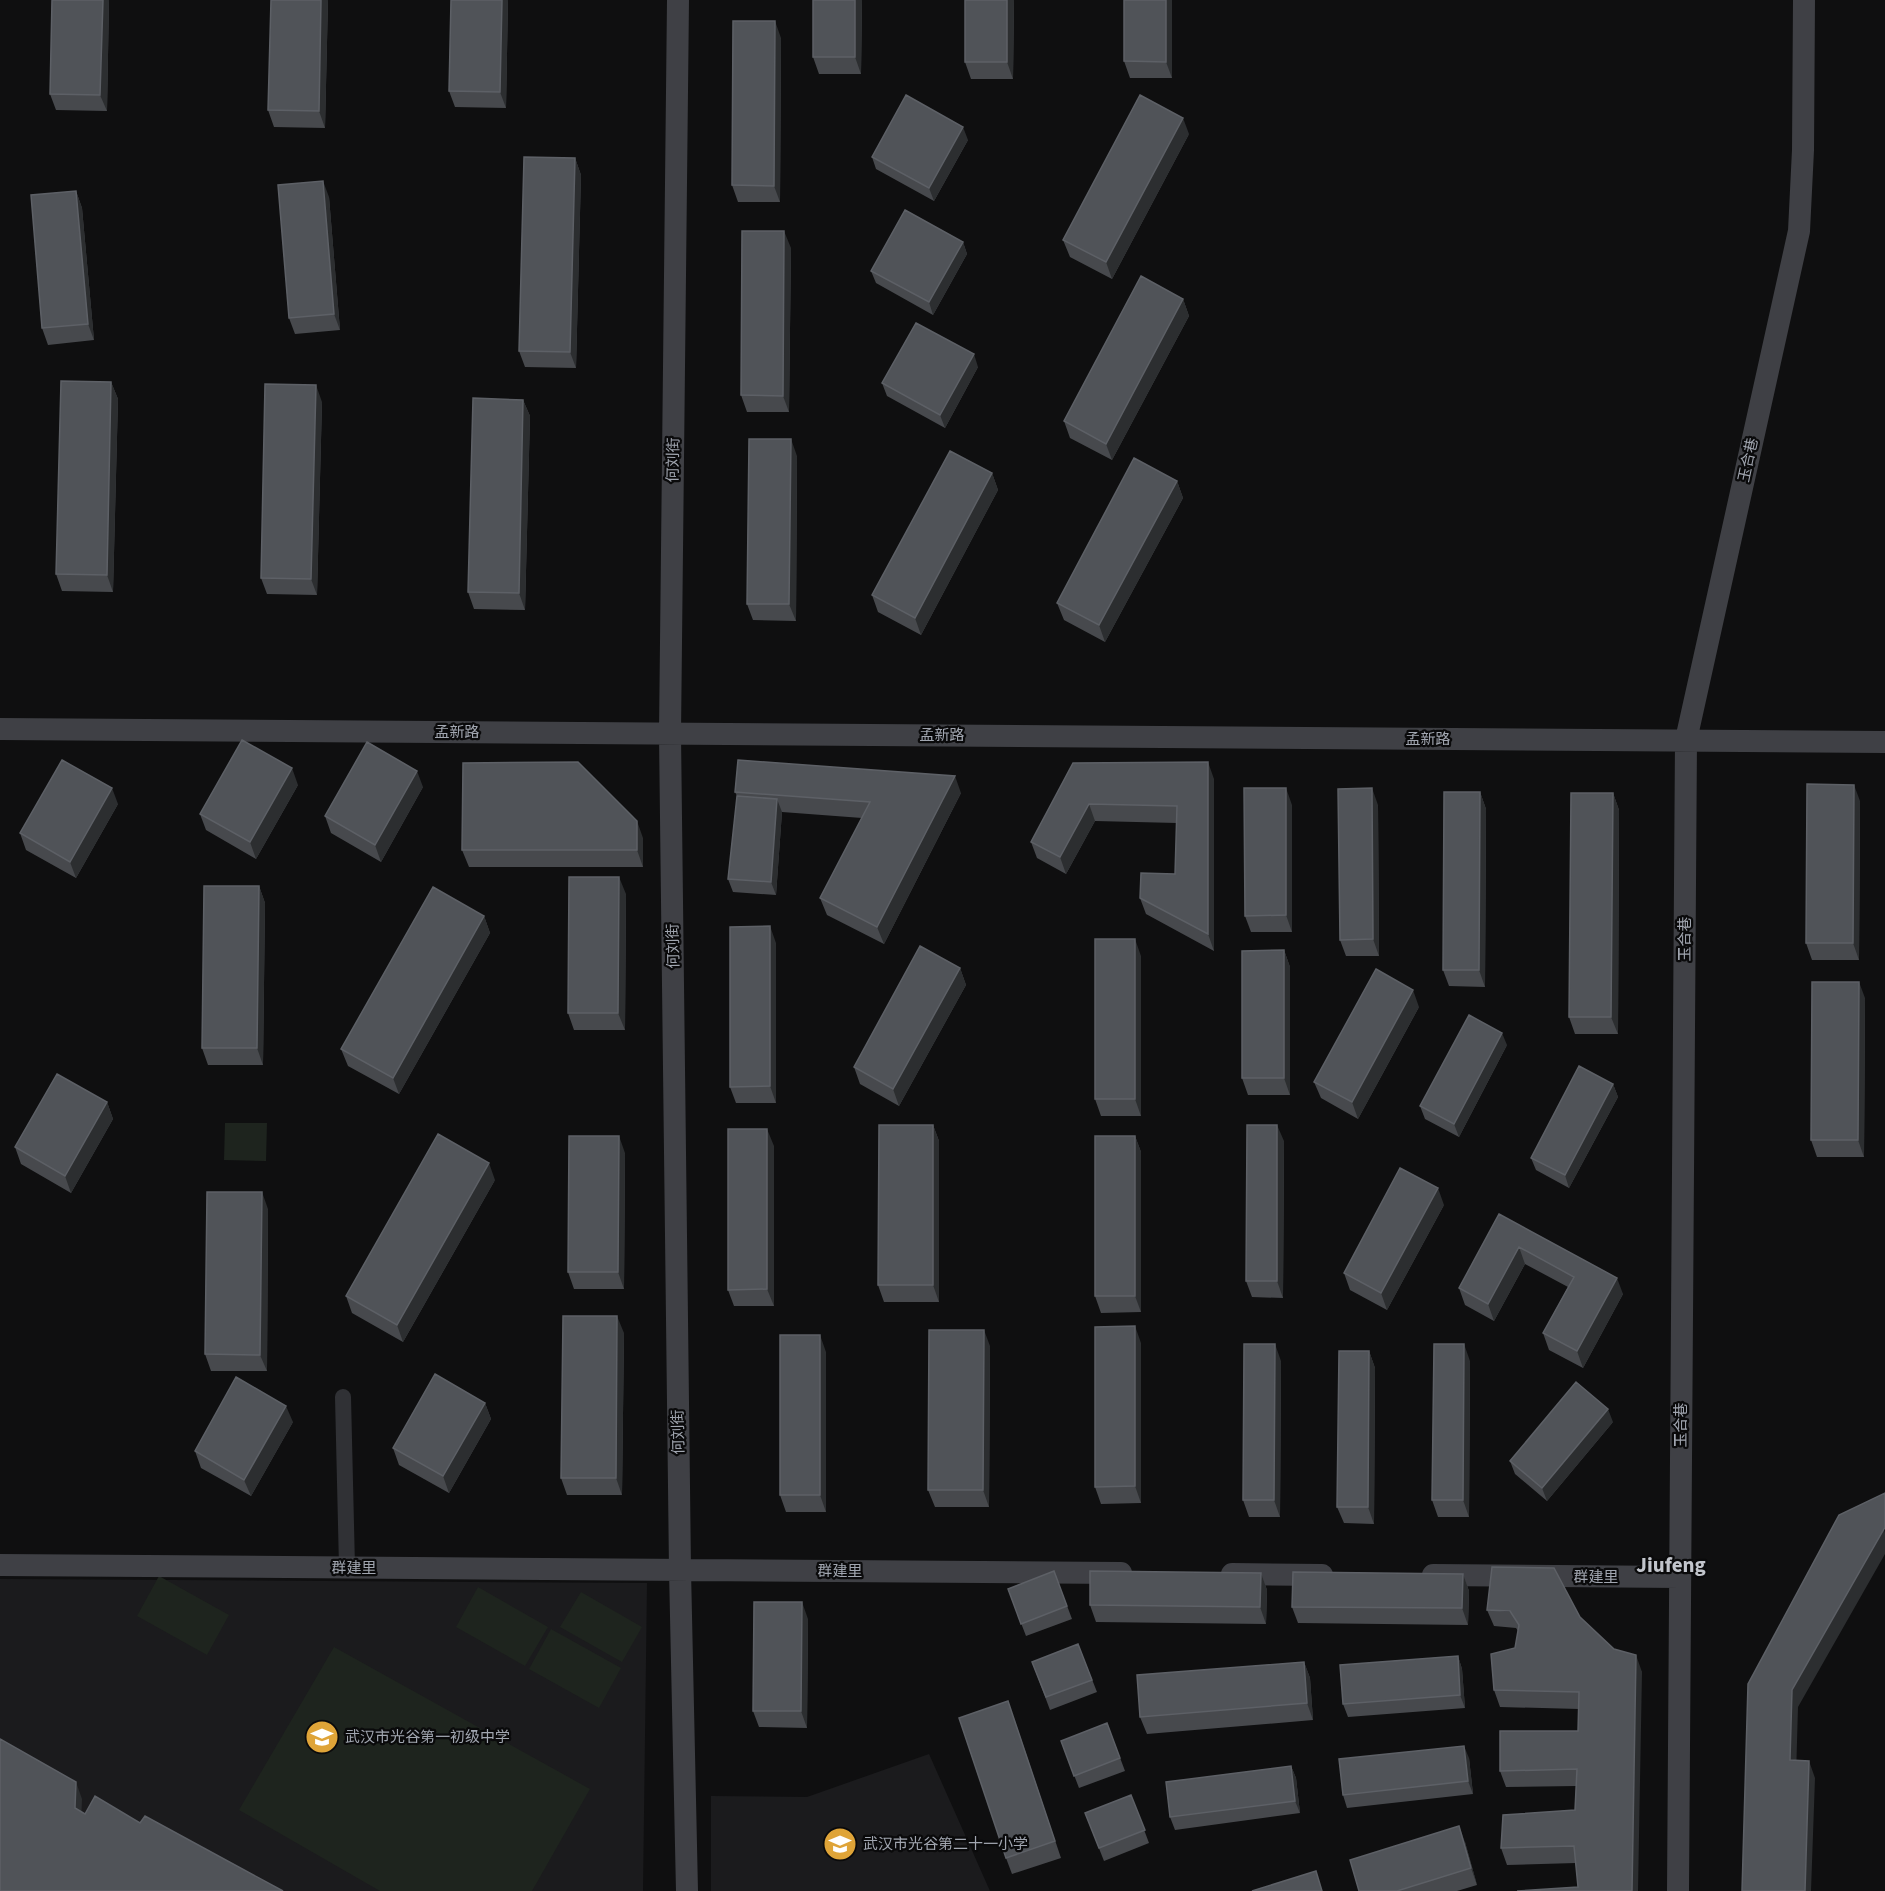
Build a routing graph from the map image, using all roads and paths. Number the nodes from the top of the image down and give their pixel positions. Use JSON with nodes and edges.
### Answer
{"nodes":[{"id":1,"x":678,"y":0,"type":"edge"},
{"id":2,"x":1804,"y":0,"type":"edge"},
{"id":3,"x":0,"y":729,"type":"edge"},
{"id":4,"x":670,"y":734,"type":"junction"},
{"id":5,"x":1686,"y":740,"type":"junction"},
{"id":6,"x":1885,"y":742,"type":"edge"},
{"id":7,"x":343,"y":1397,"type":"dead end"},
{"id":8,"x":0,"y":1565,"type":"edge"},
{"id":9,"x":347,"y":1568,"type":"junction"},
{"id":10,"x":680,"y":1570,"type":"junction"},
{"id":11,"x":1144,"y":1573,"type":"edge"},
{"id":12,"x":1216,"y":1574,"type":"edge"},
{"id":13,"x":1347,"y":1575,"type":"edge"},
{"id":14,"x":1406,"y":1575,"type":"edge"},
{"id":15,"x":1680,"y":1577,"type":"junction"},
{"id":16,"x":687,"y":1891,"type":"edge"},
{"id":17,"x":1678,"y":1891,"type":"edge"}],
"edges":[{"from":1,"to":4,"type":"street","name":"何刘街"},
{"from":2,"to":5,"type":"street","name":"玉合巷"},
{"from":3,"to":4,"type":"street","name":"孟新路"},
{"from":4,"to":5,"type":"street","name":"孟新路"},
{"from":4,"to":10,"type":"street","name":"何刘街"},
{"from":5,"to":6,"type":"street","name":"孟新路"},
{"from":5,"to":15,"type":"street","name":"玉合巷"},
{"from":7,"to":9,"type":"street"},
{"from":8,"to":9,"type":"street","name":"群建里"},
{"from":9,"to":10,"type":"street","name":"群建里"},
{"from":10,"to":11,"type":"street","name":"群建里"},
{"from":10,"to":16,"type":"street","name":"何刘街"},
{"from":12,"to":13,"type":"street"},
{"from":14,"to":15,"type":"street","name":"群建里"},
{"from":15,"to":17,"type":"street","name":"玉合巷"}]}
